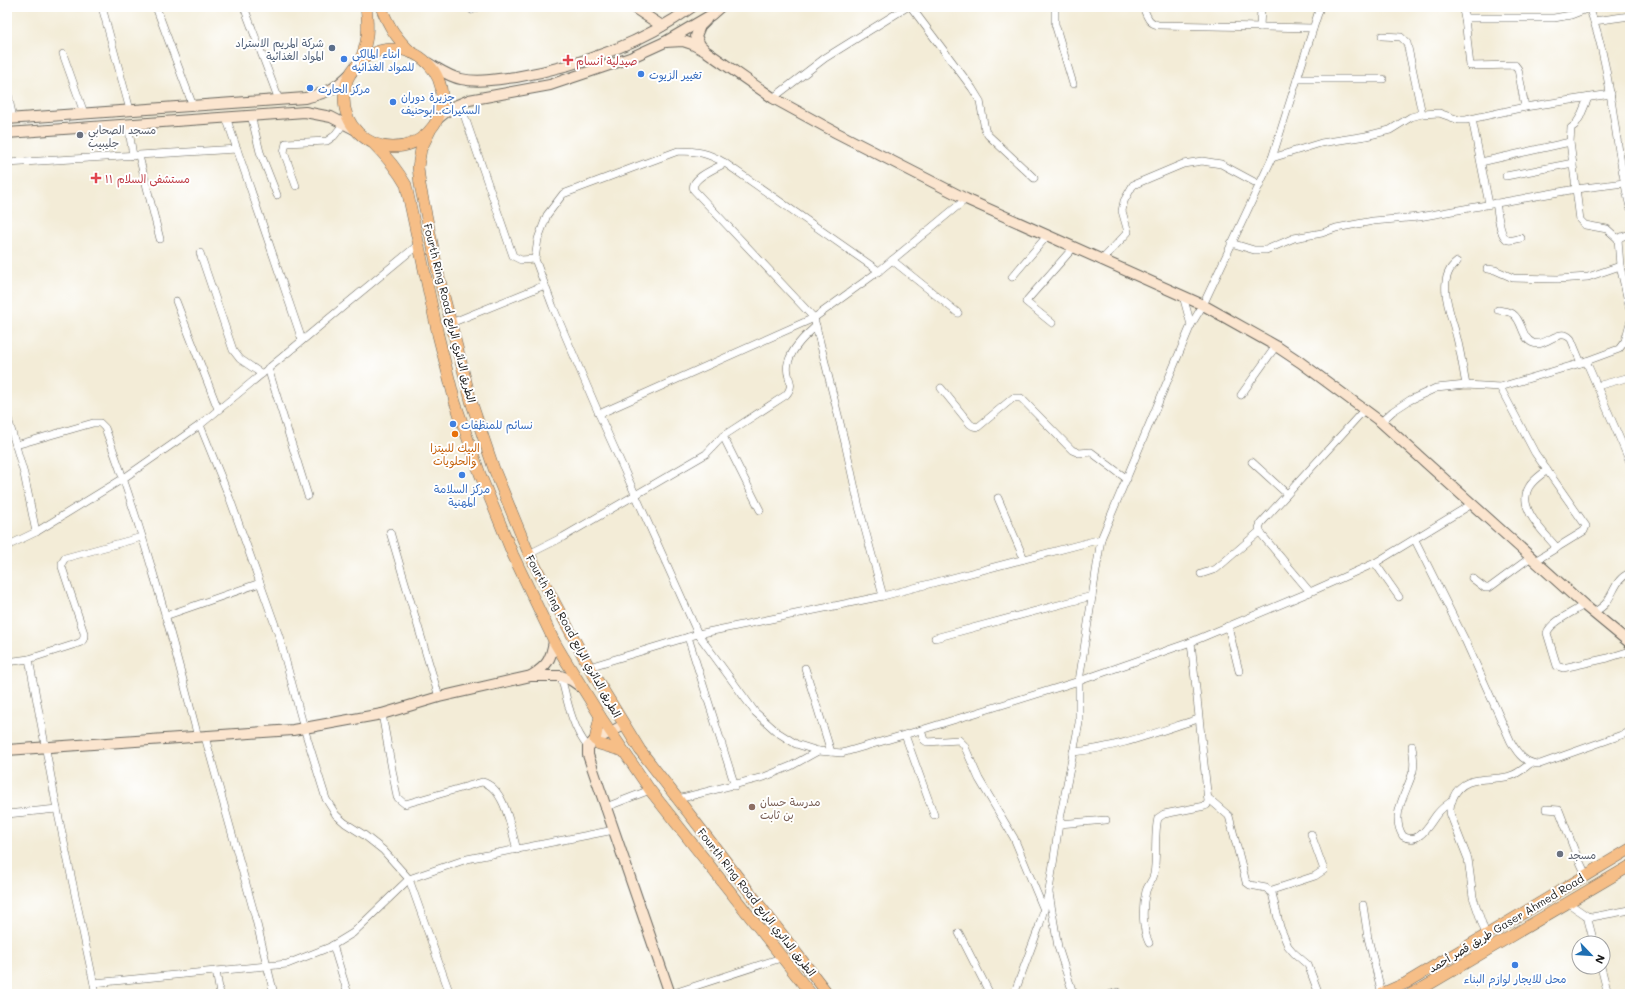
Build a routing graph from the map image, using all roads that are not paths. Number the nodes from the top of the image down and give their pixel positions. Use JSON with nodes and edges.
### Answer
{"nodes":[{"id":1,"x":102,"y":7,"type":"edge"},
{"id":2,"x":156,"y":7,"type":"edge"},
{"id":3,"x":244,"y":7,"type":"edge"},
{"id":4,"x":366,"y":7,"type":"edge"},
{"id":5,"x":381,"y":7,"type":"edge"},
{"id":6,"x":633,"y":7,"type":"edge"},
{"id":7,"x":692,"y":7,"type":"edge"},
{"id":8,"x":720,"y":7,"type":"edge"},
{"id":9,"x":907,"y":7,"type":"edge"},
{"id":10,"x":911,"y":7,"type":"edge"},
{"id":11,"x":1055,"y":7,"type":"edge"},
{"id":12,"x":1143,"y":7,"type":"edge"},
{"id":13,"x":1261,"y":7,"type":"edge"},
{"id":14,"x":1320,"y":7,"type":"edge"},
{"id":15,"x":1462,"y":7,"type":"edge"},
{"id":16,"x":1589,"y":8,"type":"edge"},
{"id":17,"x":712,"y":15,"type":"junction"},
{"id":18,"x":1630,"y":16,"type":"edge"},
{"id":19,"x":1464,"y":18,"type":"junction"},
{"id":20,"x":1594,"y":21,"type":"junction"},
{"id":21,"x":662,"y":26,"type":"junction"},
{"id":22,"x":1260,"y":27,"type":"junction"},
{"id":23,"x":1313,"y":28,"type":"junction"},
{"id":24,"x":1382,"y":36,"type":"dead end"},
{"id":25,"x":665,"y":42,"type":"junction"},
{"id":26,"x":707,"y":52,"type":"junction"},
{"id":27,"x":412,"y":53,"type":"junction"},
{"id":28,"x":63,"y":54,"type":"dead end"},
{"id":29,"x":426,"y":62,"type":"junction"},
{"id":30,"x":359,"y":63,"type":"junction"},
{"id":31,"x":352,"y":72,"type":"junction"},
{"id":32,"x":1297,"y":79,"type":"junction"},
{"id":33,"x":1383,"y":79,"type":"dead end"},
{"id":34,"x":1073,"y":84,"type":"dead end"},
{"id":35,"x":7,"y":90,"type":"edge"},
{"id":36,"x":1611,"y":94,"type":"junction"},
{"id":37,"x":773,"y":98,"type":"junction"},
{"id":38,"x":1588,"y":98,"type":"junction"},
{"id":39,"x":279,"y":100,"type":"junction"},
{"id":40,"x":460,"y":103,"type":"junction"},
{"id":41,"x":193,"y":106,"type":"junction"},
{"id":42,"x":1525,"y":107,"type":"junction"},
{"id":43,"x":130,"y":110,"type":"junction"},
{"id":44,"x":84,"y":113,"type":"junction"},
{"id":45,"x":1422,"y":114,"type":"junction"},
{"id":46,"x":251,"y":115,"type":"junction"},
{"id":47,"x":226,"y":117,"type":"junction"},
{"id":48,"x":1472,"y":118,"type":"junction"},
{"id":49,"x":10,"y":119,"type":"edge"},
{"id":50,"x":436,"y":120,"type":"junction"},
{"id":51,"x":344,"y":123,"type":"junction"},
{"id":52,"x":128,"y":124,"type":"junction"},
{"id":53,"x":356,"y":130,"type":"junction"},
{"id":54,"x":430,"y":131,"type":"junction"},
{"id":55,"x":7,"y":133,"type":"edge"},
{"id":56,"x":1570,"y":142,"type":"junction"},
{"id":57,"x":373,"y":143,"type":"junction"},
{"id":58,"x":237,"y":149,"type":"junction"},
{"id":59,"x":136,"y":156,"type":"junction"},
{"id":60,"x":1272,"y":158,"type":"junction"},
{"id":61,"x":1481,"y":162,"type":"junction"},
{"id":62,"x":7,"y":163,"type":"edge"},
{"id":63,"x":726,"y":163,"type":"junction"},
{"id":64,"x":1573,"y":163,"type":"junction"},
{"id":65,"x":1506,"y":176,"type":"dead end"},
{"id":66,"x":1034,"y":178,"type":"dead end"},
{"id":67,"x":1624,"y":183,"type":"junction"},
{"id":68,"x":1260,"y":185,"type":"junction"},
{"id":69,"x":296,"y":186,"type":"dead end"},
{"id":70,"x":1576,"y":189,"type":"junction"},
{"id":71,"x":277,"y":195,"type":"dead end"},
{"id":72,"x":966,"y":199,"type":"junction"},
{"id":73,"x":1492,"y":203,"type":"junction"},
{"id":74,"x":1630,"y":207,"type":"edge"},
{"id":75,"x":1630,"y":234,"type":"edge"},
{"id":76,"x":1047,"y":236,"type":"junction"},
{"id":77,"x":1521,"y":238,"type":"dead end"},
{"id":78,"x":1618,"y":239,"type":"junction"},
{"id":79,"x":160,"y":240,"type":"dead end"},
{"id":80,"x":1231,"y":243,"type":"junction"},
{"id":81,"x":419,"y":244,"type":"junction"},
{"id":82,"x":1073,"y":248,"type":"junction"},
{"id":83,"x":200,"y":253,"type":"dead end"},
{"id":84,"x":535,"y":259,"type":"junction"},
{"id":85,"x":892,"y":260,"type":"junction"},
{"id":86,"x":1101,"y":261,"type":"junction"},
{"id":87,"x":1457,"y":262,"type":"dead end"},
{"id":88,"x":1620,"y":266,"type":"junction"},
{"id":89,"x":1487,"y":269,"type":"dead end"},
{"id":90,"x":878,"y":271,"type":"junction"},
{"id":91,"x":1012,"y":276,"type":"dead end"},
{"id":92,"x":545,"y":285,"type":"junction"},
{"id":93,"x":1182,"y":296,"type":"junction"},
{"id":94,"x":176,"y":301,"type":"dead end"},
{"id":95,"x":1203,"y":305,"type":"junction"},
{"id":96,"x":1498,"y":310,"type":"dead end"},
{"id":97,"x":1630,"y":310,"type":"edge"},
{"id":98,"x":958,"y":313,"type":"dead end"},
{"id":99,"x":814,"y":318,"type":"junction"},
{"id":100,"x":451,"y":323,"type":"junction"},
{"id":101,"x":1052,"y":323,"type":"dead end"},
{"id":102,"x":1630,"y":323,"type":"edge"},
{"id":103,"x":1191,"y":325,"type":"junction"},
{"id":104,"x":816,"y":326,"type":"junction"},
{"id":105,"x":302,"y":340,"type":"junction"},
{"id":106,"x":1276,"y":346,"type":"junction"},
{"id":107,"x":1584,"y":362,"type":"junction"},
{"id":108,"x":268,"y":368,"type":"junction"},
{"id":109,"x":262,"y":374,"type":"junction"},
{"id":110,"x":1630,"y":378,"type":"edge"},
{"id":111,"x":1466,"y":385,"type":"junction"},
{"id":112,"x":1597,"y":386,"type":"junction"},
{"id":113,"x":1500,"y":387,"type":"junction"},
{"id":114,"x":941,"y":388,"type":"dead end"},
{"id":115,"x":1241,"y":395,"type":"dead end"},
{"id":116,"x":218,"y":409,"type":"junction"},
{"id":117,"x":1364,"y":410,"type":"junction"},
{"id":118,"x":599,"y":414,"type":"junction"},
{"id":119,"x":7,"y":415,"type":"edge"},
{"id":120,"x":1381,"y":422,"type":"junction"},
{"id":121,"x":200,"y":425,"type":"junction"},
{"id":122,"x":723,"y":436,"type":"junction"},
{"id":123,"x":16,"y":445,"type":"junction"},
{"id":124,"x":1252,"y":462,"type":"dead end"},
{"id":125,"x":1630,"y":462,"type":"edge"},
{"id":126,"x":1547,"y":470,"type":"junction"},
{"id":127,"x":124,"y":478,"type":"junction"},
{"id":128,"x":1126,"y":479,"type":"junction"},
{"id":129,"x":636,"y":494,"type":"junction"},
{"id":130,"x":1287,"y":494,"type":"junction"},
{"id":131,"x":308,"y":496,"type":"dead end"},
{"id":132,"x":998,"y":498,"type":"dead end"},
{"id":133,"x":1472,"y":504,"type":"junction"},
{"id":134,"x":760,"y":510,"type":"dead end"},
{"id":135,"x":1260,"y":531,"type":"junction"},
{"id":136,"x":36,"y":532,"type":"junction"},
{"id":137,"x":390,"y":532,"type":"dead end"},
{"id":138,"x":142,"y":537,"type":"junction"},
{"id":139,"x":1101,"y":540,"type":"junction"},
{"id":140,"x":1415,"y":540,"type":"junction"},
{"id":141,"x":7,"y":546,"type":"edge"},
{"id":142,"x":1557,"y":548,"type":"junction"},
{"id":143,"x":528,"y":554,"type":"junction"},
{"id":144,"x":1024,"y":559,"type":"junction"},
{"id":145,"x":1533,"y":559,"type":"junction"},
{"id":146,"x":1375,"y":563,"type":"junction"},
{"id":147,"x":1630,"y":573,"type":"edge"},
{"id":148,"x":1201,"y":574,"type":"dead end"},
{"id":149,"x":1472,"y":578,"type":"dead end"},
{"id":150,"x":260,"y":583,"type":"junction"},
{"id":151,"x":1310,"y":592,"type":"junction"},
{"id":152,"x":883,"y":596,"type":"junction"},
{"id":153,"x":1092,"y":596,"type":"junction"},
{"id":154,"x":1399,"y":597,"type":"dead end"},
{"id":155,"x":1584,"y":606,"type":"junction"},
{"id":156,"x":1593,"y":613,"type":"junction"},
{"id":157,"x":165,"y":616,"type":"junction"},
{"id":158,"x":1228,"y":626,"type":"junction"},
{"id":159,"x":698,"y":634,"type":"junction"},
{"id":160,"x":688,"y":637,"type":"junction"},
{"id":161,"x":935,"y":638,"type":"dead end"},
{"id":162,"x":554,"y":641,"type":"junction"},
{"id":163,"x":1191,"y":642,"type":"junction"},
{"id":164,"x":1630,"y":643,"type":"edge"},
{"id":165,"x":1630,"y":651,"type":"edge"},
{"id":166,"x":29,"y":659,"type":"junction"},
{"id":167,"x":7,"y":662,"type":"edge"},
{"id":168,"x":589,"y":667,"type":"junction"},
{"id":169,"x":805,"y":668,"type":"dead end"},
{"id":170,"x":1239,"y":671,"type":"dead end"},
{"id":171,"x":531,"y":676,"type":"junction"},
{"id":172,"x":560,"y":676,"type":"junction"},
{"id":173,"x":1079,"y":681,"type":"junction"},
{"id":174,"x":582,"y":688,"type":"junction"},
{"id":175,"x":438,"y":697,"type":"junction"},
{"id":176,"x":382,"y":714,"type":"junction"},
{"id":177,"x":600,"y":716,"type":"junction"},
{"id":178,"x":1198,"y":719,"type":"junction"},
{"id":179,"x":304,"y":728,"type":"junction"},
{"id":180,"x":625,"y":728,"type":"junction"},
{"id":181,"x":921,"y":730,"type":"junction"},
{"id":182,"x":1630,"y":732,"type":"edge"},
{"id":183,"x":612,"y":734,"type":"junction"},
{"id":184,"x":905,"y":735,"type":"junction"},
{"id":185,"x":201,"y":737,"type":"junction"},
{"id":186,"x":593,"y":744,"type":"junction"},
{"id":187,"x":1412,"y":746,"type":"dead end"},
{"id":188,"x":45,"y":747,"type":"junction"},
{"id":189,"x":7,"y":750,"type":"edge"},
{"id":190,"x":623,"y":751,"type":"junction"},
{"id":191,"x":818,"y":751,"type":"junction"},
{"id":192,"x":831,"y":752,"type":"junction"},
{"id":193,"x":1073,"y":752,"type":"junction"},
{"id":194,"x":1531,"y":763,"type":"junction"},
{"id":195,"x":735,"y":786,"type":"junction"},
{"id":196,"x":650,"y":790,"type":"junction"},
{"id":197,"x":1208,"y":798,"type":"junction"},
{"id":198,"x":678,"y":799,"type":"junction"},
{"id":199,"x":1452,"y":801,"type":"junction"},
{"id":200,"x":606,"y":807,"type":"junction"},
{"id":201,"x":1546,"y":808,"type":"dead end"},
{"id":202,"x":56,"y":809,"type":"junction"},
{"id":203,"x":7,"y":814,"type":"edge"},
{"id":204,"x":934,"y":815,"type":"dead end"},
{"id":205,"x":1106,"y":820,"type":"dead end"},
{"id":206,"x":1059,"y":824,"type":"junction"},
{"id":207,"x":614,"y":830,"type":"junction"},
{"id":208,"x":1311,"y":834,"type":"dead end"},
{"id":209,"x":1630,"y":848,"type":"edge"},
{"id":210,"x":517,"y":850,"type":"junction"},
{"id":211,"x":1630,"y":866,"type":"edge"},
{"id":212,"x":1586,"y":875,"type":"junction"},
{"id":213,"x":410,"y":880,"type":"junction"},
{"id":214,"x":1049,"y":891,"type":"junction"},
{"id":215,"x":1269,"y":891,"type":"junction"},
{"id":216,"x":1568,"y":903,"type":"junction"},
{"id":217,"x":1363,"y":905,"type":"dead end"},
{"id":218,"x":1044,"y":910,"type":"junction"},
{"id":219,"x":1630,"y":910,"type":"edge"},
{"id":220,"x":1587,"y":916,"type":"junction"},
{"id":221,"x":959,"y":933,"type":"dead end"},
{"id":222,"x":1486,"y":935,"type":"junction"},
{"id":223,"x":1592,"y":935,"type":"edge"},
{"id":224,"x":1149,"y":943,"type":"dead end"},
{"id":225,"x":333,"y":945,"type":"junction"},
{"id":226,"x":782,"y":958,"type":"junction"},
{"id":227,"x":268,"y":967,"type":"junction"},
{"id":228,"x":216,"y":971,"type":"junction"},
{"id":229,"x":1603,"y":975,"type":"edge"},
{"id":230,"x":94,"y":983,"type":"junction"},
{"id":231,"x":1424,"y":991,"type":"edge"},
{"id":232,"x":96,"y":994,"type":"edge"},
{"id":233,"x":220,"y":994,"type":"edge"},
{"id":234,"x":274,"y":994,"type":"edge"},
{"id":235,"x":348,"y":994,"type":"edge"},
{"id":236,"x":450,"y":994,"type":"edge"},
{"id":237,"x":671,"y":994,"type":"edge"},
{"id":238,"x":811,"y":994,"type":"edge"},
{"id":239,"x":828,"y":994,"type":"edge"},
{"id":240,"x":990,"y":994,"type":"edge"},
{"id":241,"x":1014,"y":994,"type":"edge"},
{"id":242,"x":1075,"y":994,"type":"edge"},
{"id":243,"x":1319,"y":994,"type":"edge"},
{"id":244,"x":1381,"y":994,"type":"edge"},
{"id":245,"x":1411,"y":994,"type":"edge"},
{"id":246,"x":1608,"y":994,"type":"edge"}],
"edges":[{"from":1,"to":43,"type":"street"},
{"from":2,"to":41,"type":"street"},
{"from":3,"to":39,"type":"street"},
{"from":4,"to":30,"type":"main road"},
{"from":5,"to":27,"type":"main road"},
{"from":6,"to":21,"type":"street"},
{"from":7,"to":21,"type":"street"},
{"from":8,"to":17,"type":"street"},
{"from":9,"to":37,"type":"street"},
{"from":10,"to":66,"type":"street"},
{"from":11,"to":34,"type":"street"},
{"from":12,"to":22,"type":"street"},
{"from":13,"to":22,"type":"street"},
{"from":14,"to":23,"type":"street"},
{"from":15,"to":19,"type":"street"},
{"from":16,"to":19,"type":"street"},
{"from":16,"to":20,"type":"street"},
{"from":17,"to":25,"type":"street"},
{"from":17,"to":26,"type":"street"},
{"from":18,"to":20,"type":"street"},
{"from":19,"to":42,"type":"street"},
{"from":20,"to":36,"type":"street"},
{"from":21,"to":29,"type":"street"},
{"from":22,"to":23,"type":"street"},
{"from":23,"to":32,"type":"street"},
{"from":24,"to":45,"type":"street"},
{"from":25,"to":26,"type":"street"},
{"from":25,"to":40,"type":"street"},
{"from":26,"to":37,"type":"street"},
{"from":27,"to":29,"type":"main road"},
{"from":27,"to":30,"type":"main road"},
{"from":28,"to":44,"type":"street"},
{"from":29,"to":50,"type":"main road"},
{"from":30,"to":31,"type":"main road"},
{"from":31,"to":39,"type":"street"},
{"from":31,"to":53,"type":"main road"},
{"from":32,"to":33,"type":"street"},
{"from":32,"to":60,"type":"street"},
{"from":35,"to":49,"type":"street"},
{"from":36,"to":38,"type":"street"},
{"from":36,"to":67,"type":"street"},
{"from":37,"to":72,"type":"street"},
{"from":38,"to":42,"type":"street"},
{"from":38,"to":56,"type":"street"},
{"from":39,"to":41,"type":"street"},
{"from":40,"to":50,"type":"street"},
{"from":40,"to":84,"type":"street"},
{"from":41,"to":43,"type":"street"},
{"from":42,"to":48,"type":"street"},
{"from":43,"to":44,"type":"street"},
{"from":44,"to":49,"type":"street"},
{"from":45,"to":48,"type":"street"},
{"from":45,"to":60,"type":"street"},
{"from":46,"to":47,"type":"street"},
{"from":46,"to":51,"type":"street"},
{"from":46,"to":71,"type":"street"},
{"from":47,"to":52,"type":"street"},
{"from":47,"to":58,"type":"street"},
{"from":48,"to":61,"type":"street"},
{"from":50,"to":54,"type":"main road"},
{"from":51,"to":53,"type":"street"},
{"from":51,"to":69,"type":"street"},
{"from":52,"to":55,"type":"street"},
{"from":52,"to":59,"type":"street"},
{"from":53,"to":57,"type":"main road"},
{"from":54,"to":57,"type":"main road"},
{"from":54,"to":100,"type":"main road","name":"Fourth Ring Road الطريق الدائري الرابع"},
{"from":56,"to":61,"type":"street"},
{"from":56,"to":64,"type":"street"},
{"from":57,"to":81,"type":"main road"},
{"from":58,"to":59,"type":"street"},
{"from":58,"to":105,"type":"street"},
{"from":59,"to":62,"type":"street"},
{"from":59,"to":79,"type":"street"},
{"from":60,"to":68,"type":"street"},
{"from":61,"to":73,"type":"street"},
{"from":63,"to":84,"type":"street"},
{"from":63,"to":90,"type":"street"},
{"from":63,"to":99,"type":"street"},
{"from":64,"to":65,"type":"street"},
{"from":64,"to":70,"type":"street"},
{"from":67,"to":70,"type":"street"},
{"from":67,"to":74,"type":"street"},
{"from":68,"to":80,"type":"street"},
{"from":68,"to":86,"type":"street"},
{"from":70,"to":73,"type":"street"},
{"from":70,"to":78,"type":"street"},
{"from":72,"to":76,"type":"street"},
{"from":72,"to":85,"type":"street"},
{"from":73,"to":77,"type":"street"},
{"from":73,"to":80,"type":"street"},
{"from":75,"to":78,"type":"street"},
{"from":76,"to":82,"type":"street"},
{"from":76,"to":91,"type":"street"},
{"from":78,"to":88,"type":"street"},
{"from":80,"to":95,"type":"street"},
{"from":81,"to":105,"type":"street"},
{"from":81,"to":162,"type":"main road"},
{"from":82,"to":86,"type":"street"},
{"from":82,"to":101,"type":"street"},
{"from":83,"to":109,"type":"street"},
{"from":84,"to":92,"type":"street"},
{"from":85,"to":90,"type":"street"},
{"from":85,"to":98,"type":"street"},
{"from":86,"to":93,"type":"street"},
{"from":87,"to":111,"type":"street"},
{"from":88,"to":89,"type":"street"},
{"from":88,"to":97,"type":"street"},
{"from":90,"to":99,"type":"street"},
{"from":92,"to":100,"type":"street"},
{"from":92,"to":118,"type":"street"},
{"from":93,"to":95,"type":"street"},
{"from":93,"to":103,"type":"street"},
{"from":94,"to":116,"type":"street"},
{"from":95,"to":103,"type":"street"},
{"from":95,"to":106,"type":"street"},
{"from":96,"to":107,"type":"street"},
{"from":99,"to":104,"type":"street"},
{"from":99,"to":118,"type":"street"},
{"from":100,"to":143,"type":"main road","name":"Fourth Ring Road الطريق الدائري الرابع"},
{"from":102,"to":107,"type":"street"},
{"from":103,"to":128,"type":"street"},
{"from":104,"to":122,"type":"street"},
{"from":104,"to":152,"type":"street"},
{"from":105,"to":108,"type":"street"},
{"from":106,"to":115,"type":"street"},
{"from":106,"to":117,"type":"street"},
{"from":107,"to":112,"type":"street"},
{"from":107,"to":113,"type":"street"},
{"from":108,"to":109,"type":"street"},
{"from":108,"to":131,"type":"street"},
{"from":109,"to":116,"type":"street"},
{"from":110,"to":112,"type":"street"},
{"from":111,"to":113,"type":"street"},
{"from":111,"to":120,"type":"street"},
{"from":112,"to":125,"type":"street"},
{"from":113,"to":126,"type":"street"},
{"from":114,"to":128,"type":"street"},
{"from":116,"to":121,"type":"street"},
{"from":117,"to":120,"type":"street"},
{"from":117,"to":130,"type":"street"},
{"from":118,"to":129,"type":"street"},
{"from":119,"to":123,"type":"street"},
{"from":120,"to":133,"type":"street"},
{"from":121,"to":127,"type":"street"},
{"from":121,"to":150,"type":"street"},
{"from":122,"to":129,"type":"street"},
{"from":122,"to":134,"type":"street"},
{"from":123,"to":127,"type":"street"},
{"from":123,"to":136,"type":"street"},
{"from":124,"to":130,"type":"street"},
{"from":126,"to":142,"type":"street"},
{"from":126,"to":142,"type":"street"},
{"from":127,"to":136,"type":"street"},
{"from":127,"to":138,"type":"street"},
{"from":128,"to":139,"type":"street"},
{"from":129,"to":143,"type":"street"},
{"from":129,"to":159,"type":"street"},
{"from":130,"to":135,"type":"street"},
{"from":132,"to":144,"type":"street"},
{"from":133,"to":140,"type":"street"},
{"from":133,"to":145,"type":"street"},
{"from":135,"to":148,"type":"street"},
{"from":135,"to":151,"type":"street"},
{"from":136,"to":141,"type":"street"},
{"from":137,"to":175,"type":"street"},
{"from":138,"to":157,"type":"street"},
{"from":138,"to":166,"type":"street"},
{"from":139,"to":144,"type":"street"},
{"from":139,"to":153,"type":"street"},
{"from":140,"to":146,"type":"street"},
{"from":140,"to":194,"type":"street"},
{"from":142,"to":145,"type":"street"},
{"from":143,"to":168,"type":"main road","name":"Fourth Ring Road الطريق الدائري الرابع"},
{"from":144,"to":152,"type":"street"},
{"from":145,"to":149,"type":"street"},
{"from":145,"to":155,"type":"street"},
{"from":146,"to":151,"type":"street"},
{"from":146,"to":154,"type":"street"},
{"from":147,"to":156,"type":"street"},
{"from":150,"to":157,"type":"street"},
{"from":150,"to":179,"type":"street"},
{"from":151,"to":158,"type":"street"},
{"from":152,"to":159,"type":"street"},
{"from":153,"to":161,"type":"street"},
{"from":153,"to":173,"type":"street"},
{"from":155,"to":156,"type":"street"},
{"from":155,"to":165,"type":"street"},
{"from":156,"to":164,"type":"street"},
{"from":157,"to":185,"type":"street"},
{"from":158,"to":163,"type":"street"},
{"from":158,"to":170,"type":"street"},
{"from":159,"to":160,"type":"street"},
{"from":159,"to":191,"type":"street"},
{"from":160,"to":168,"type":"street"},
{"from":160,"to":195,"type":"street"},
{"from":162,"to":171,"type":"street"},
{"from":162,"to":174,"type":"main road"},
{"from":163,"to":173,"type":"street"},
{"from":163,"to":178,"type":"street"},
{"from":166,"to":167,"type":"street"},
{"from":166,"to":188,"type":"street"},
{"from":168,"to":180,"type":"main road","name":"Fourth Ring Road الطريق الدائري الرابع"},
{"from":169,"to":192,"type":"street"},
{"from":171,"to":172,"type":"street"},
{"from":171,"to":175,"type":"street"},
{"from":172,"to":174,"type":"street"},
{"from":172,"to":186,"type":"street"},
{"from":173,"to":181,"type":"street"},
{"from":173,"to":193,"type":"street"},
{"from":174,"to":177,"type":"main road"},
{"from":175,"to":176,"type":"street"},
{"from":176,"to":179,"type":"street"},
{"from":176,"to":210,"type":"street"},
{"from":177,"to":183,"type":"main road"},
{"from":177,"to":186,"type":"main road"},
{"from":178,"to":193,"type":"street"},
{"from":178,"to":197,"type":"street"},
{"from":179,"to":185,"type":"street"},
{"from":179,"to":213,"type":"street"},
{"from":180,"to":183,"type":"street"},
{"from":180,"to":198,"type":"main road","name":"Fourth Ring Road الطريق الدائري الرابع"},
{"from":181,"to":184,"type":"street"},
{"from":181,"to":218,"type":"street"},
{"from":182,"to":194,"type":"street"},
{"from":183,"to":186,"type":"street"},
{"from":183,"to":190,"type":"main road"},
{"from":184,"to":192,"type":"street"},
{"from":184,"to":204,"type":"street"},
{"from":185,"to":188,"type":"street"},
{"from":185,"to":227,"type":"street"},
{"from":186,"to":190,"type":"main road"},
{"from":186,"to":200,"type":"street"},
{"from":187,"to":199,"type":"street"},
{"from":188,"to":189,"type":"street"},
{"from":188,"to":202,"type":"street"},
{"from":190,"to":196,"type":"main road"},
{"from":191,"to":192,"type":"street"},
{"from":191,"to":195,"type":"street"},
{"from":193,"to":206,"type":"street"},
{"from":194,"to":199,"type":"street"},
{"from":195,"to":198,"type":"street"},
{"from":196,"to":200,"type":"street"},
{"from":196,"to":226,"type":"main road"},
{"from":197,"to":215,"type":"street"},
{"from":197,"to":224,"type":"street"},
{"from":198,"to":239,"type":"main road","name":"Fourth Ring Road الطريق الدائري الرابع"},
{"from":199,"to":222,"type":"street"},
{"from":200,"to":207,"type":"street"},
{"from":201,"to":212,"type":"street"},
{"from":202,"to":203,"type":"street"},
{"from":202,"to":230,"type":"street"},
{"from":205,"to":206,"type":"street"},
{"from":206,"to":214,"type":"street"},
{"from":207,"to":210,"type":"street"},
{"from":207,"to":237,"type":"street"},
{"from":208,"to":215,"type":"street"},
{"from":209,"to":212,"type":"main road","name":"طريق قصر أحمد Gaser Ahmed Road"},
{"from":210,"to":213,"type":"street"},
{"from":211,"to":216,"type":"main road","name":"طريق قصر أحمد Gaser Ahmed Road"},
{"from":212,"to":222,"type":"main road","name":"طريق قصر أحمد Gaser Ahmed Road"},
{"from":213,"to":225,"type":"street"},
{"from":213,"to":236,"type":"street"},
{"from":214,"to":218,"type":"street"},
{"from":214,"to":242,"type":"street"},
{"from":215,"to":243,"type":"street"},
{"from":216,"to":220,"type":"street"},
{"from":216,"to":231,"type":"main road","name":"طريق قصر أحمد Gaser Ahmed Road"},
{"from":217,"to":244,"type":"street"},
{"from":218,"to":241,"type":"street"},
{"from":219,"to":220,"type":"street"},
{"from":220,"to":223,"type":"street"},
{"from":221,"to":240,"type":"street"},
{"from":222,"to":244,"type":"main road","name":"طريق قصر أحمد Gaser Ahmed Road"},
{"from":225,"to":227,"type":"street"},
{"from":225,"to":235,"type":"street"},
{"from":226,"to":237,"type":"street"},
{"from":226,"to":238,"type":"main road"},
{"from":227,"to":228,"type":"street"},
{"from":227,"to":234,"type":"street"},
{"from":228,"to":230,"type":"street"},
{"from":228,"to":233,"type":"street"},
{"from":229,"to":246,"type":"street"},
{"from":230,"to":232,"type":"street"},
{"from":231,"to":245,"type":"main road","name":"طريق قصر أحمد Gaser Ahmed Road"}]}
